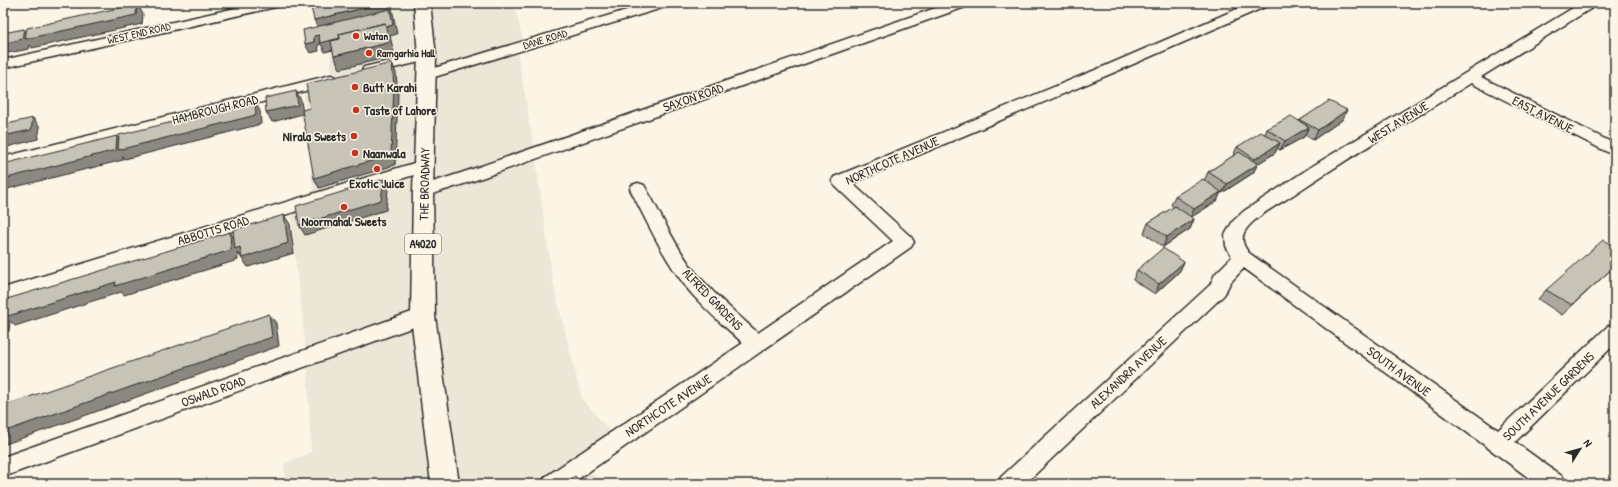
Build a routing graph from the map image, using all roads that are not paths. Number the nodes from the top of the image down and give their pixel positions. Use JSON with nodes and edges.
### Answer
{"nodes":[{"id":1,"x":276,"y":3,"type":"edge"},
{"id":2,"x":422,"y":3,"type":"edge"},
{"id":3,"x":664,"y":3,"type":"edge"},
{"id":4,"x":962,"y":3,"type":"edge"},
{"id":5,"x":1262,"y":3,"type":"edge"},
{"id":6,"x":1590,"y":3,"type":"edge"},
{"id":7,"x":3,"y":64,"type":"edge"},
{"id":8,"x":426,"y":65,"type":"junction"},
{"id":9,"x":358,"y":73,"type":"edge"},
{"id":10,"x":342,"y":77,"type":"edge"},
{"id":11,"x":1470,"y":77,"type":"junction"},
{"id":12,"x":1615,"y":151,"type":"edge"},
{"id":13,"x":3,"y":162,"type":"edge"},
{"id":14,"x":424,"y":166,"type":"junction"},
{"id":15,"x":638,"y":188,"type":"dead end"},
{"id":16,"x":423,"y":191,"type":"junction"},
{"id":17,"x":1243,"y":258,"type":"junction"},
{"id":18,"x":3,"y":295,"type":"edge"},
{"id":19,"x":423,"y":316,"type":"junction"},
{"id":20,"x":1615,"y":332,"type":"edge"},
{"id":21,"x":757,"y":344,"type":"junction"},
{"id":22,"x":1499,"y":443,"type":"junction"},
{"id":23,"x":3,"y":467,"type":"edge"},
{"id":24,"x":445,"y":484,"type":"edge"},
{"id":25,"x":553,"y":484,"type":"edge"},
{"id":26,"x":1009,"y":484,"type":"edge"},
{"id":27,"x":1555,"y":484,"type":"edge"}],
"edges":[{"from":1,"to":7,"type":"street","name":"WEST END ROAD"},
{"from":2,"to":8,"type":"main road","name":"THE BROADWAY","number":"A4020"},
{"from":3,"to":8,"type":"street","name":"DANE ROAD"},
{"from":4,"to":16,"type":"street","name":"SAXON ROAD"},
{"from":5,"to":21,"type":"street","name":"NORTHCOTE AVENUE"},
{"from":6,"to":11,"type":"street","name":"WEST AVENUE"},
{"from":8,"to":9,"type":"street"},
{"from":8,"to":14,"type":"main road","name":"THE BROADWAY","number":"A4020"},
{"from":10,"to":13,"type":"street","name":"HAMBROUGH ROAD"},
{"from":11,"to":12,"type":"street","name":"EAST AVENUE"},
{"from":11,"to":17,"type":"street","name":"WEST AVENUE"},
{"from":14,"to":16,"type":"main road","name":"THE BROADWAY","number":"A4020"},
{"from":14,"to":18,"type":"street","name":"ABBOTTS ROAD"},
{"from":15,"to":21,"type":"street","name":"ALFRED GARDENS"},
{"from":16,"to":19,"type":"main road","name":"THE BROADWAY","number":"A4020"},
{"from":17,"to":22,"type":"street","name":"SOUTH AVENUE"},
{"from":17,"to":26,"type":"street","name":"ALEXANDRA AVENUE"},
{"from":19,"to":23,"type":"street","name":"OSWALD ROAD"},
{"from":19,"to":24,"type":"main road","name":"THE BROADWAY","number":"A4020"},
{"from":20,"to":22,"type":"street","name":"SOUTH AVENUE GARDENS"},
{"from":21,"to":25,"type":"street","name":"NORTHCOTE AVENUE"},
{"from":22,"to":27,"type":"street","name":"SOUTH AVENUE"}]}
